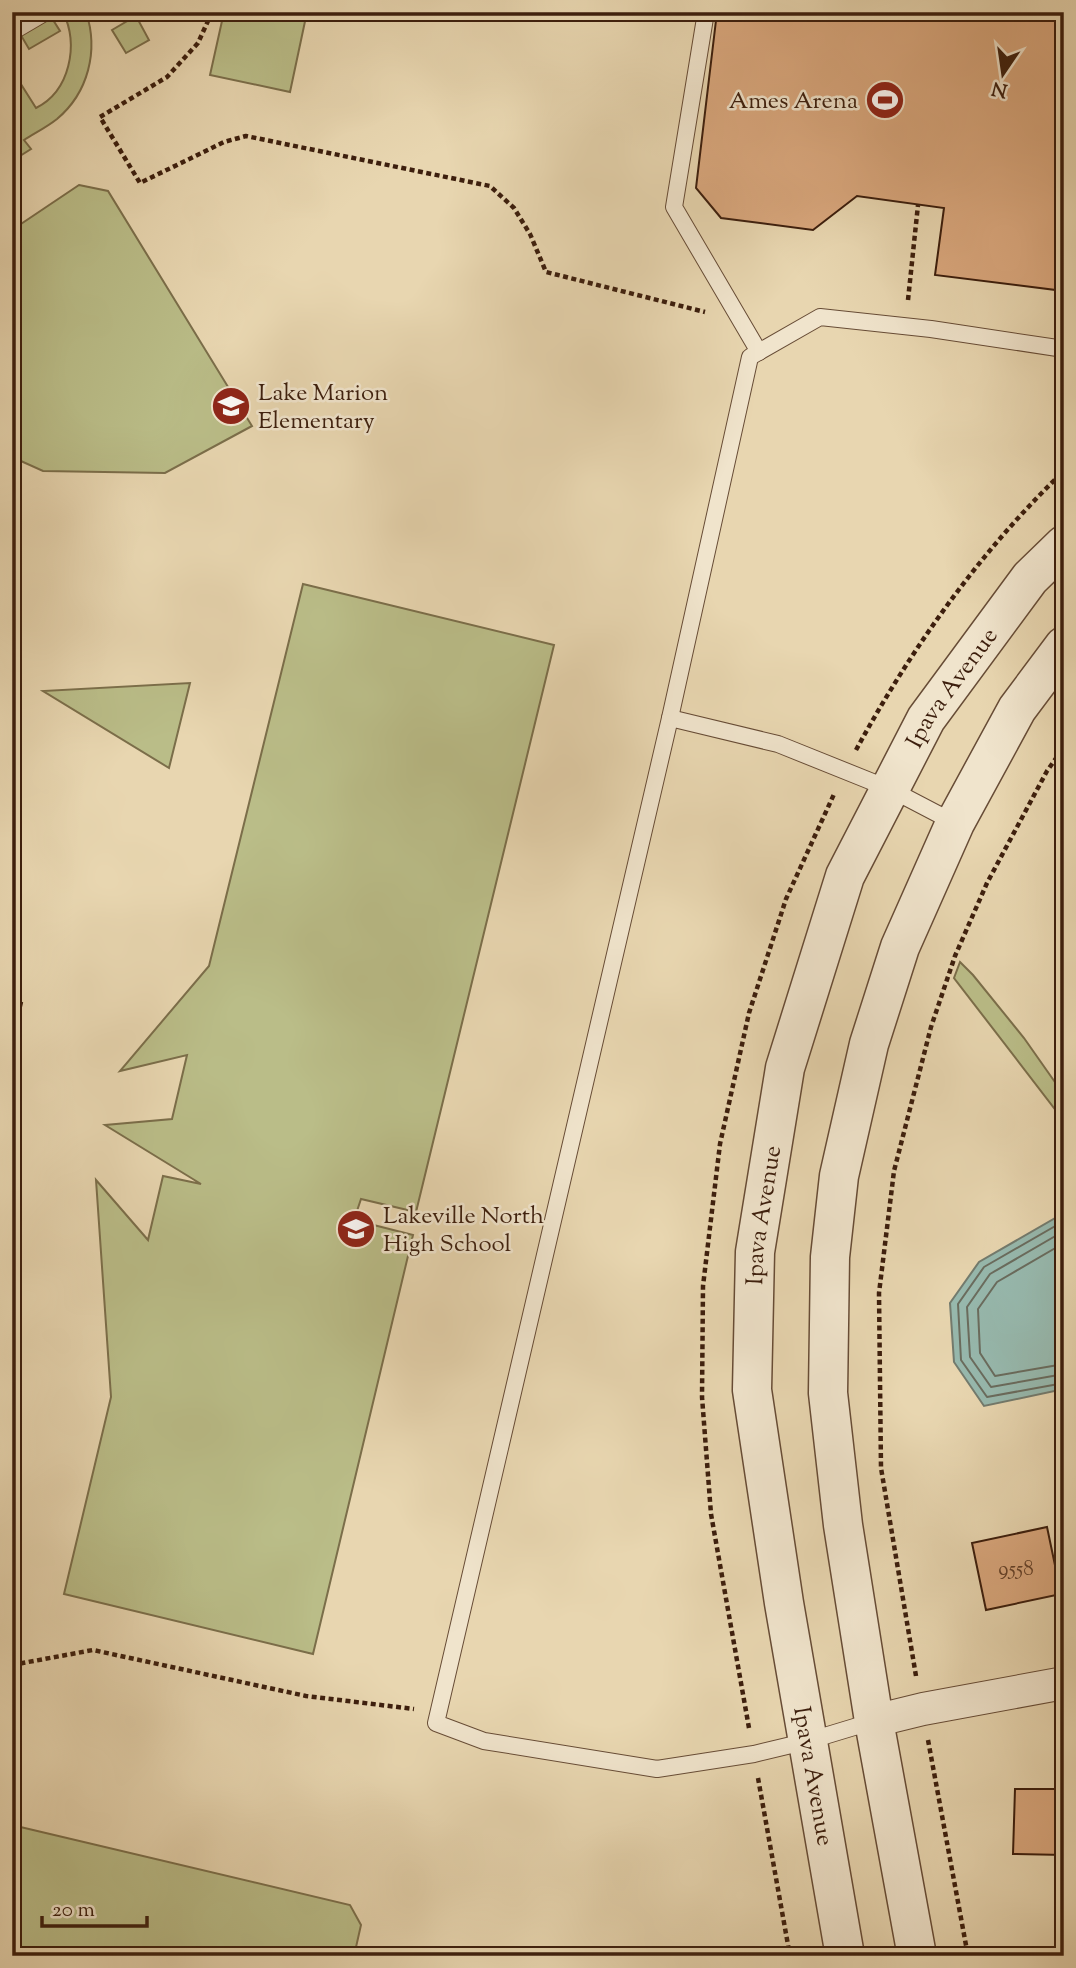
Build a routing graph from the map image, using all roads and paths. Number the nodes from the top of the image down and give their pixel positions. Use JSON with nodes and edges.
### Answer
{"nodes":[{"id":1,"x":46,"y":12,"type":"edge"},
{"id":2,"x":212,"y":12,"type":"edge"},
{"id":3,"x":706,"y":12,"type":"edge"},
{"id":4,"x":12,"y":32,"type":"edge"},
{"id":5,"x":918,"y":205,"type":"dead end"},
{"id":6,"x":741,"y":321,"type":"junction"},
{"id":7,"x":906,"y":326,"type":"junction"},
{"id":8,"x":1064,"y":349,"type":"edge"},
{"id":9,"x":759,"y":352,"type":"junction"},
{"id":10,"x":1064,"y":545,"type":"edge"},
{"id":11,"x":1064,"y":646,"type":"edge"},
{"id":12,"x":670,"y":718,"type":"junction"},
{"id":13,"x":1064,"y":747,"type":"edge"},
{"id":14,"x":890,"y":789,"type":"junction"},
{"id":15,"x":955,"y":822,"type":"junction"},
{"id":16,"x":12,"y":1665,"type":"edge"},
{"id":17,"x":1064,"y":1683,"type":"edge"},
{"id":18,"x":923,"y":1709,"type":"junction"},
{"id":19,"x":874,"y":1721,"type":"junction"},
{"id":20,"x":436,"y":1723,"type":"junction"},
{"id":21,"x":808,"y":1741,"type":"junction"},
{"id":22,"x":845,"y":1956,"type":"edge"},
{"id":23,"x":918,"y":1956,"type":"edge"},
{"id":24,"x":968,"y":1956,"type":"edge"}],
"edges":[{"from":1,"to":4,"type":"lane"},
{"from":2,"to":6,"type":"path"},
{"from":3,"to":6,"type":"lane"},
{"from":5,"to":7,"type":"path"},
{"from":6,"to":9,"type":"lane"},
{"from":7,"to":8,"type":"lane"},
{"from":7,"to":9,"type":"lane"},
{"from":9,"to":12,"type":"lane"},
{"from":10,"to":14,"type":"street","name":"Ipava Avenue"},
{"from":11,"to":15,"type":"street"},
{"from":12,"to":14,"type":"lane"},
{"from":12,"to":20,"type":"lane"},
{"from":13,"to":18,"type":"path"},
{"from":14,"to":15,"type":"lane"},
{"from":14,"to":21,"type":"street","name":"Ipava Avenue"},
{"from":15,"to":19,"type":"street"},
{"from":16,"to":20,"type":"path"},
{"from":17,"to":18,"type":"street"},
{"from":18,"to":19,"type":"street"},
{"from":18,"to":24,"type":"path"},
{"from":19,"to":21,"type":"lane"},
{"from":19,"to":23,"type":"street"},
{"from":20,"to":21,"type":"lane"},
{"from":21,"to":22,"type":"street","name":"Ipava Avenue"}]}
